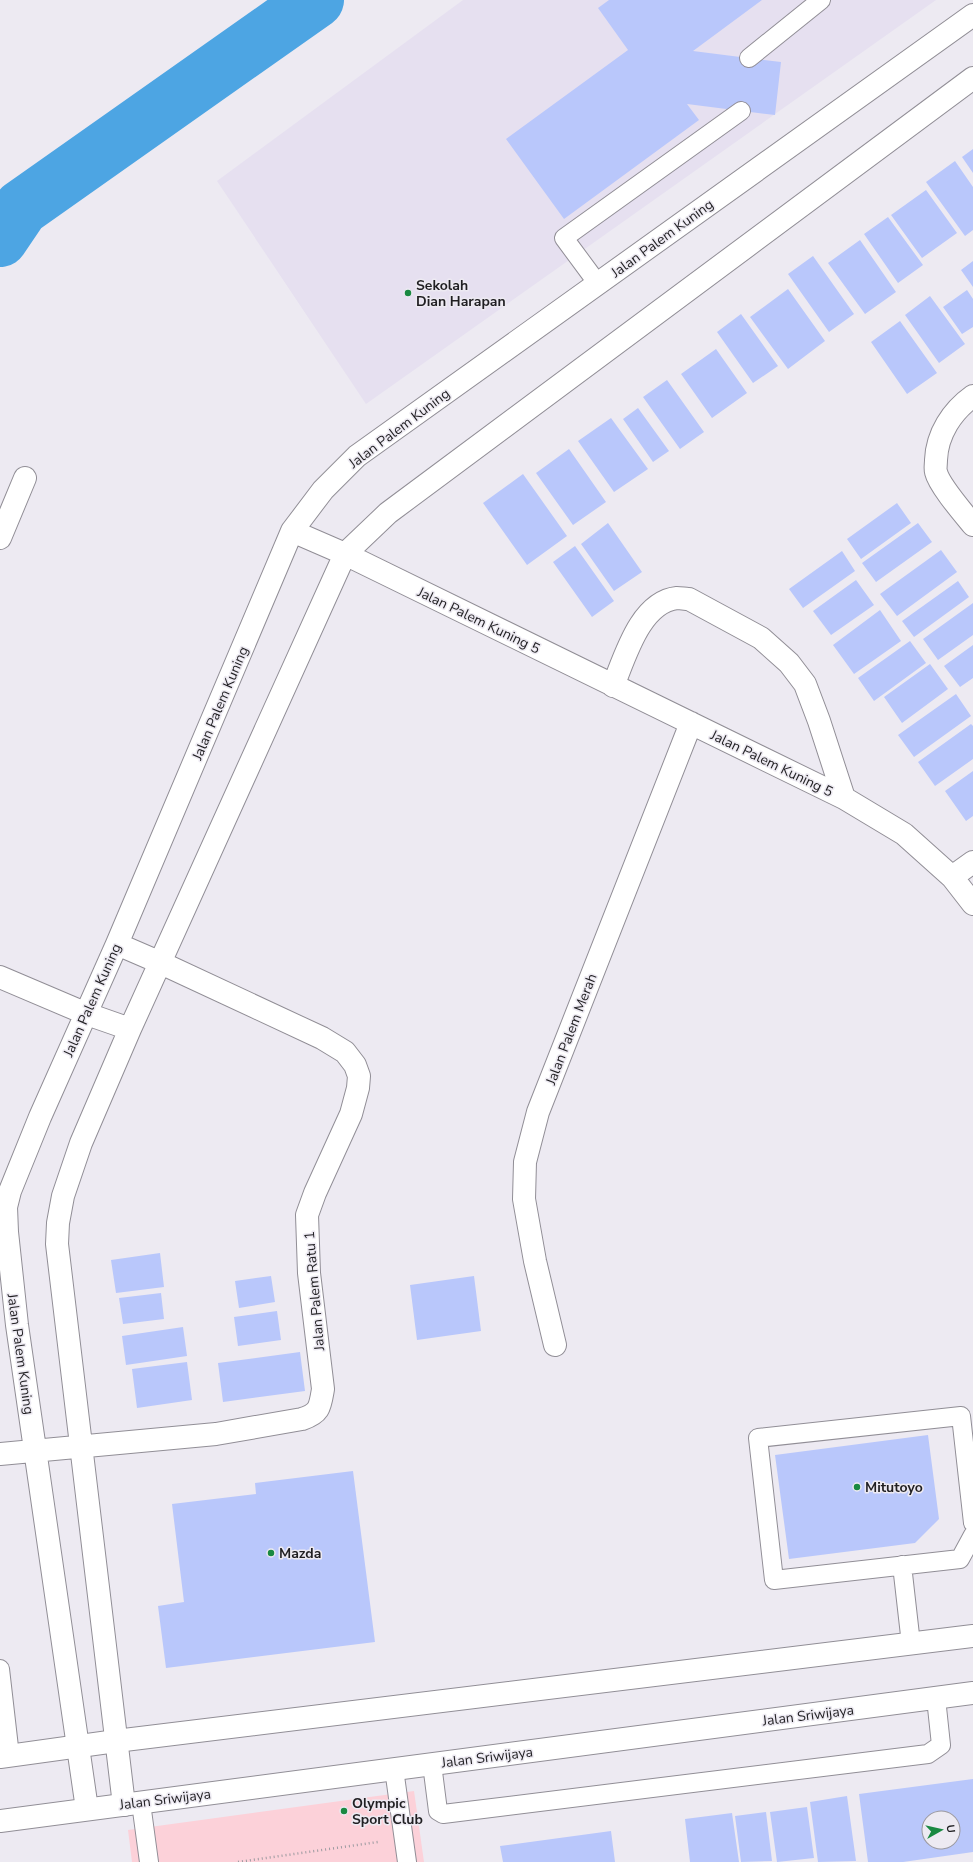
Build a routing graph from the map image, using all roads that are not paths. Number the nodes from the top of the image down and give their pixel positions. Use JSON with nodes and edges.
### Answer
{"nodes":[{"id":1,"x":821,"y":0,"type":"edge"},
{"id":2,"x":973,"y":16,"type":"edge"},
{"id":3,"x":749,"y":58,"type":"dead end"},
{"id":4,"x":973,"y":78,"type":"edge"},
{"id":5,"x":741,"y":111,"type":"dead end"},
{"id":6,"x":598,"y":284,"type":"junction"},
{"id":7,"x":973,"y":396,"type":"edge"},
{"id":8,"x":25,"y":478,"type":"dead end"},
{"id":9,"x":973,"y":525,"type":"edge"},
{"id":10,"x":292,"y":531,"type":"junction"},
{"id":11,"x":0,"y":538,"type":"edge"},
{"id":12,"x":345,"y":554,"type":"junction"},
{"id":13,"x":613,"y":686,"type":"junction"},
{"id":14,"x":690,"y":723,"type":"junction"},
{"id":15,"x":844,"y":798,"type":"junction"},
{"id":16,"x":973,"y":862,"type":"edge"},
{"id":17,"x":952,"y":877,"type":"junction"},
{"id":18,"x":973,"y":904,"type":"edge"},
{"id":19,"x":117,"y":944,"type":"junction"},
{"id":20,"x":161,"y":963,"type":"junction"},
{"id":21,"x":0,"y":977,"type":"edge"},
{"id":22,"x":87,"y":1014,"type":"junction"},
{"id":23,"x":130,"y":1030,"type":"junction"},
{"id":24,"x":555,"y":1345,"type":"dead end"},
{"id":25,"x":81,"y":1446,"type":"junction"},
{"id":26,"x":34,"y":1451,"type":"junction"},
{"id":27,"x":0,"y":1454,"type":"edge"},
{"id":28,"x":973,"y":1523,"type":"edge"},
{"id":29,"x":973,"y":1536,"type":"edge"},
{"id":30,"x":902,"y":1565,"type":"junction"},
{"id":31,"x":973,"y":1636,"type":"edge"},
{"id":32,"x":911,"y":1644,"type":"junction"},
{"id":33,"x":0,"y":1669,"type":"edge"},
{"id":34,"x":973,"y":1693,"type":"edge"},
{"id":35,"x":936,"y":1698,"type":"junction"},
{"id":36,"x":116,"y":1741,"type":"junction"},
{"id":37,"x":78,"y":1746,"type":"junction"},
{"id":38,"x":5,"y":1756,"type":"edge"},
{"id":39,"x":432,"y":1764,"type":"junction"},
{"id":40,"x":394,"y":1769,"type":"junction"},
{"id":41,"x":133,"y":1804,"type":"junction"},
{"id":42,"x":87,"y":1809,"type":"junction"},
{"id":43,"x":0,"y":1820,"type":"edge"},
{"id":44,"x":149,"y":1862,"type":"edge"},
{"id":45,"x":407,"y":1862,"type":"edge"}],
"edges":[{"from":1,"to":3,"type":"lane"},
{"from":2,"to":6,"type":"street","name":"Jalan Palem Kuning"},
{"from":4,"to":12,"type":"street"},
{"from":5,"to":6,"type":"lane"},
{"from":6,"to":10,"type":"street","name":"Jalan Palem Kuning"},
{"from":7,"to":9,"type":"street"},
{"from":8,"to":11,"type":"street"},
{"from":10,"to":12,"type":"street","name":"Jalan Palem Kuning 5"},
{"from":10,"to":19,"type":"street","name":"Jalan Palem Kuning"},
{"from":12,"to":13,"type":"street","name":"Jalan Palem Kuning 5"},
{"from":12,"to":20,"type":"street"},
{"from":13,"to":14,"type":"street","name":"Jalan Palem Kuning 5"},
{"from":13,"to":15,"type":"street","name":"Jalan Palem Kuning 5"},
{"from":14,"to":15,"type":"street","name":"Jalan Palem Kuning 5"},
{"from":14,"to":24,"type":"street","name":"Jalan Palem Merah"},
{"from":15,"to":17,"type":"street","name":"Jalan Palem Kuning 5"},
{"from":16,"to":17,"type":"street"},
{"from":17,"to":18,"type":"street","name":"Jalan Palem Kuning 5"},
{"from":19,"to":20,"type":"street","name":"Jalan Palem Ratu 1"},
{"from":19,"to":22,"type":"street","name":"Jalan Palem Kuning"},
{"from":20,"to":23,"type":"street"},
{"from":20,"to":25,"type":"street","name":"Jalan Palem Ratu 1"},
{"from":21,"to":22,"type":"street"},
{"from":22,"to":23,"type":"street"},
{"from":22,"to":26,"type":"street","name":"Jalan Palem Kuning"},
{"from":23,"to":25,"type":"street"},
{"from":25,"to":26,"type":"street","name":"Jalan Palem Ratu 1"},
{"from":25,"to":36,"type":"street"},
{"from":26,"to":27,"type":"street","name":"Jalan Palem Ratu 1"},
{"from":26,"to":37,"type":"street","name":"Jalan Palem Kuning"},
{"from":28,"to":30,"type":"lane"},
{"from":29,"to":30,"type":"lane"},
{"from":30,"to":32,"type":"lane"},
{"from":31,"to":32,"type":"street"},
{"from":32,"to":36,"type":"street"},
{"from":33,"to":38,"type":"lane"},
{"from":34,"to":35,"type":"street","name":"Jalan Sriwijaya"},
{"from":35,"to":39,"type":"street","name":"Jalan Sriwijaya"},
{"from":35,"to":39,"type":"lane"},
{"from":36,"to":37,"type":"street"},
{"from":36,"to":41,"type":"street"},
{"from":37,"to":38,"type":"street"},
{"from":37,"to":42,"type":"street","name":"Jalan Palem Kuning"},
{"from":39,"to":40,"type":"street","name":"Jalan Sriwijaya"},
{"from":40,"to":41,"type":"street","name":"Jalan Sriwijaya"},
{"from":40,"to":45,"type":"lane"},
{"from":41,"to":42,"type":"street","name":"Jalan Sriwijaya"},
{"from":41,"to":44,"type":"lane"},
{"from":42,"to":43,"type":"street","name":"Jalan Sriwijaya"}]}
